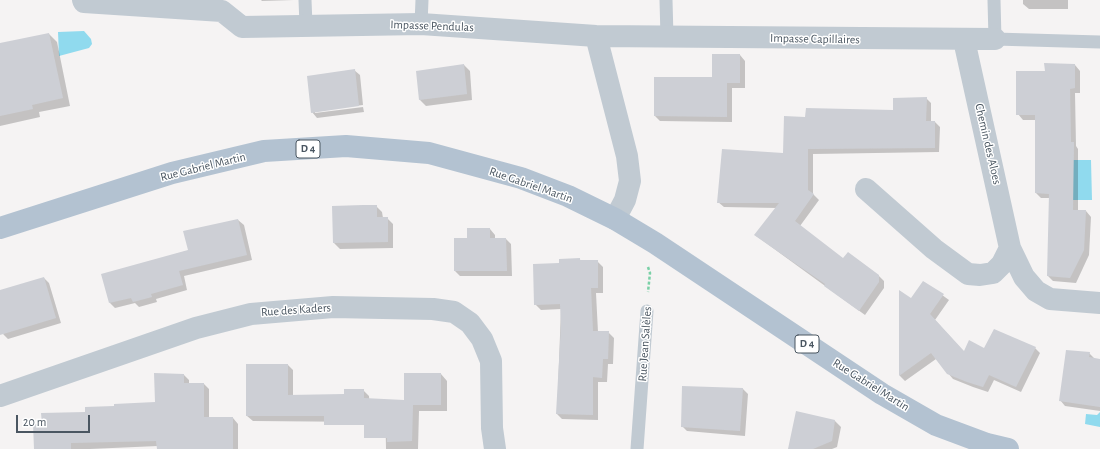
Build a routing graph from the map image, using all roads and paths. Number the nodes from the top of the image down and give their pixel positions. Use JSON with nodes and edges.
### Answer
{"nodes":[{"id":1,"x":83,"y":0,"type":"edge"},
{"id":2,"x":305,"y":0,"type":"edge"},
{"id":3,"x":422,"y":0,"type":"edge"},
{"id":4,"x":666,"y":0,"type":"edge"},
{"id":5,"x":994,"y":0,"type":"edge"},
{"id":6,"x":422,"y":24,"type":"junction"},
{"id":7,"x":306,"y":25,"type":"junction"},
{"id":8,"x":596,"y":36,"type":"junction"},
{"id":9,"x":667,"y":37,"type":"junction"},
{"id":10,"x":964,"y":40,"type":"junction"},
{"id":11,"x":995,"y":40,"type":"junction"},
{"id":12,"x":1100,"y":42,"type":"edge"},
{"id":13,"x":866,"y":189,"type":"dead end"},
{"id":14,"x":615,"y":219,"type":"junction"},
{"id":15,"x":0,"y":228,"type":"edge"},
{"id":16,"x":655,"y":243,"type":"junction"},
{"id":17,"x":1010,"y":248,"type":"junction"},
{"id":18,"x":1100,"y":303,"type":"edge"},
{"id":19,"x":647,"y":311,"type":"joint"},
{"id":20,"x":0,"y":396,"type":"edge"},
{"id":21,"x":495,"y":449,"type":"edge"},
{"id":22,"x":637,"y":449,"type":"edge"},
{"id":23,"x":1008,"y":449,"type":"edge"}],
"edges":[{"from":1,"to":7,"type":"street","name":"Impasse Pendulas"},
{"from":2,"to":7,"type":"lane"},
{"from":3,"to":6,"type":"lane"},
{"from":4,"to":9,"type":"lane"},
{"from":5,"to":11,"type":"lane"},
{"from":6,"to":7,"type":"street","name":"Impasse Pendulas"},
{"from":6,"to":8,"type":"street","name":"Impasse Pendulas"},
{"from":8,"to":9,"type":"street","name":"Impasse Capillaires"},
{"from":8,"to":14,"type":"street"},
{"from":9,"to":10,"type":"street","name":"Impasse Capillaires"},
{"from":10,"to":11,"type":"street","name":"Impasse Capillaires"},
{"from":10,"to":17,"type":"street","name":"Chemin des Aloes"},
{"from":11,"to":12,"type":"lane"},
{"from":13,"to":17,"type":"street"},
{"from":14,"to":15,"type":"main road","name":"Rue Gabriel Martin","number":"D 4"},
{"from":14,"to":16,"type":"main road","name":"Rue Gabriel Martin","number":"D 4"},
{"from":16,"to":19,"type":"path","name":"Rue Jean Salèles"},
{"from":16,"to":23,"type":"main road","name":"Rue Gabriel Martin","number":"D 4"},
{"from":17,"to":18,"type":"street","name":"Chemin des Aloes"},
{"from":19,"to":22,"type":"lane","name":"Rue Jean Salèles"},
{"from":20,"to":21,"type":"street","name":"Rue des Kaders"}]}
